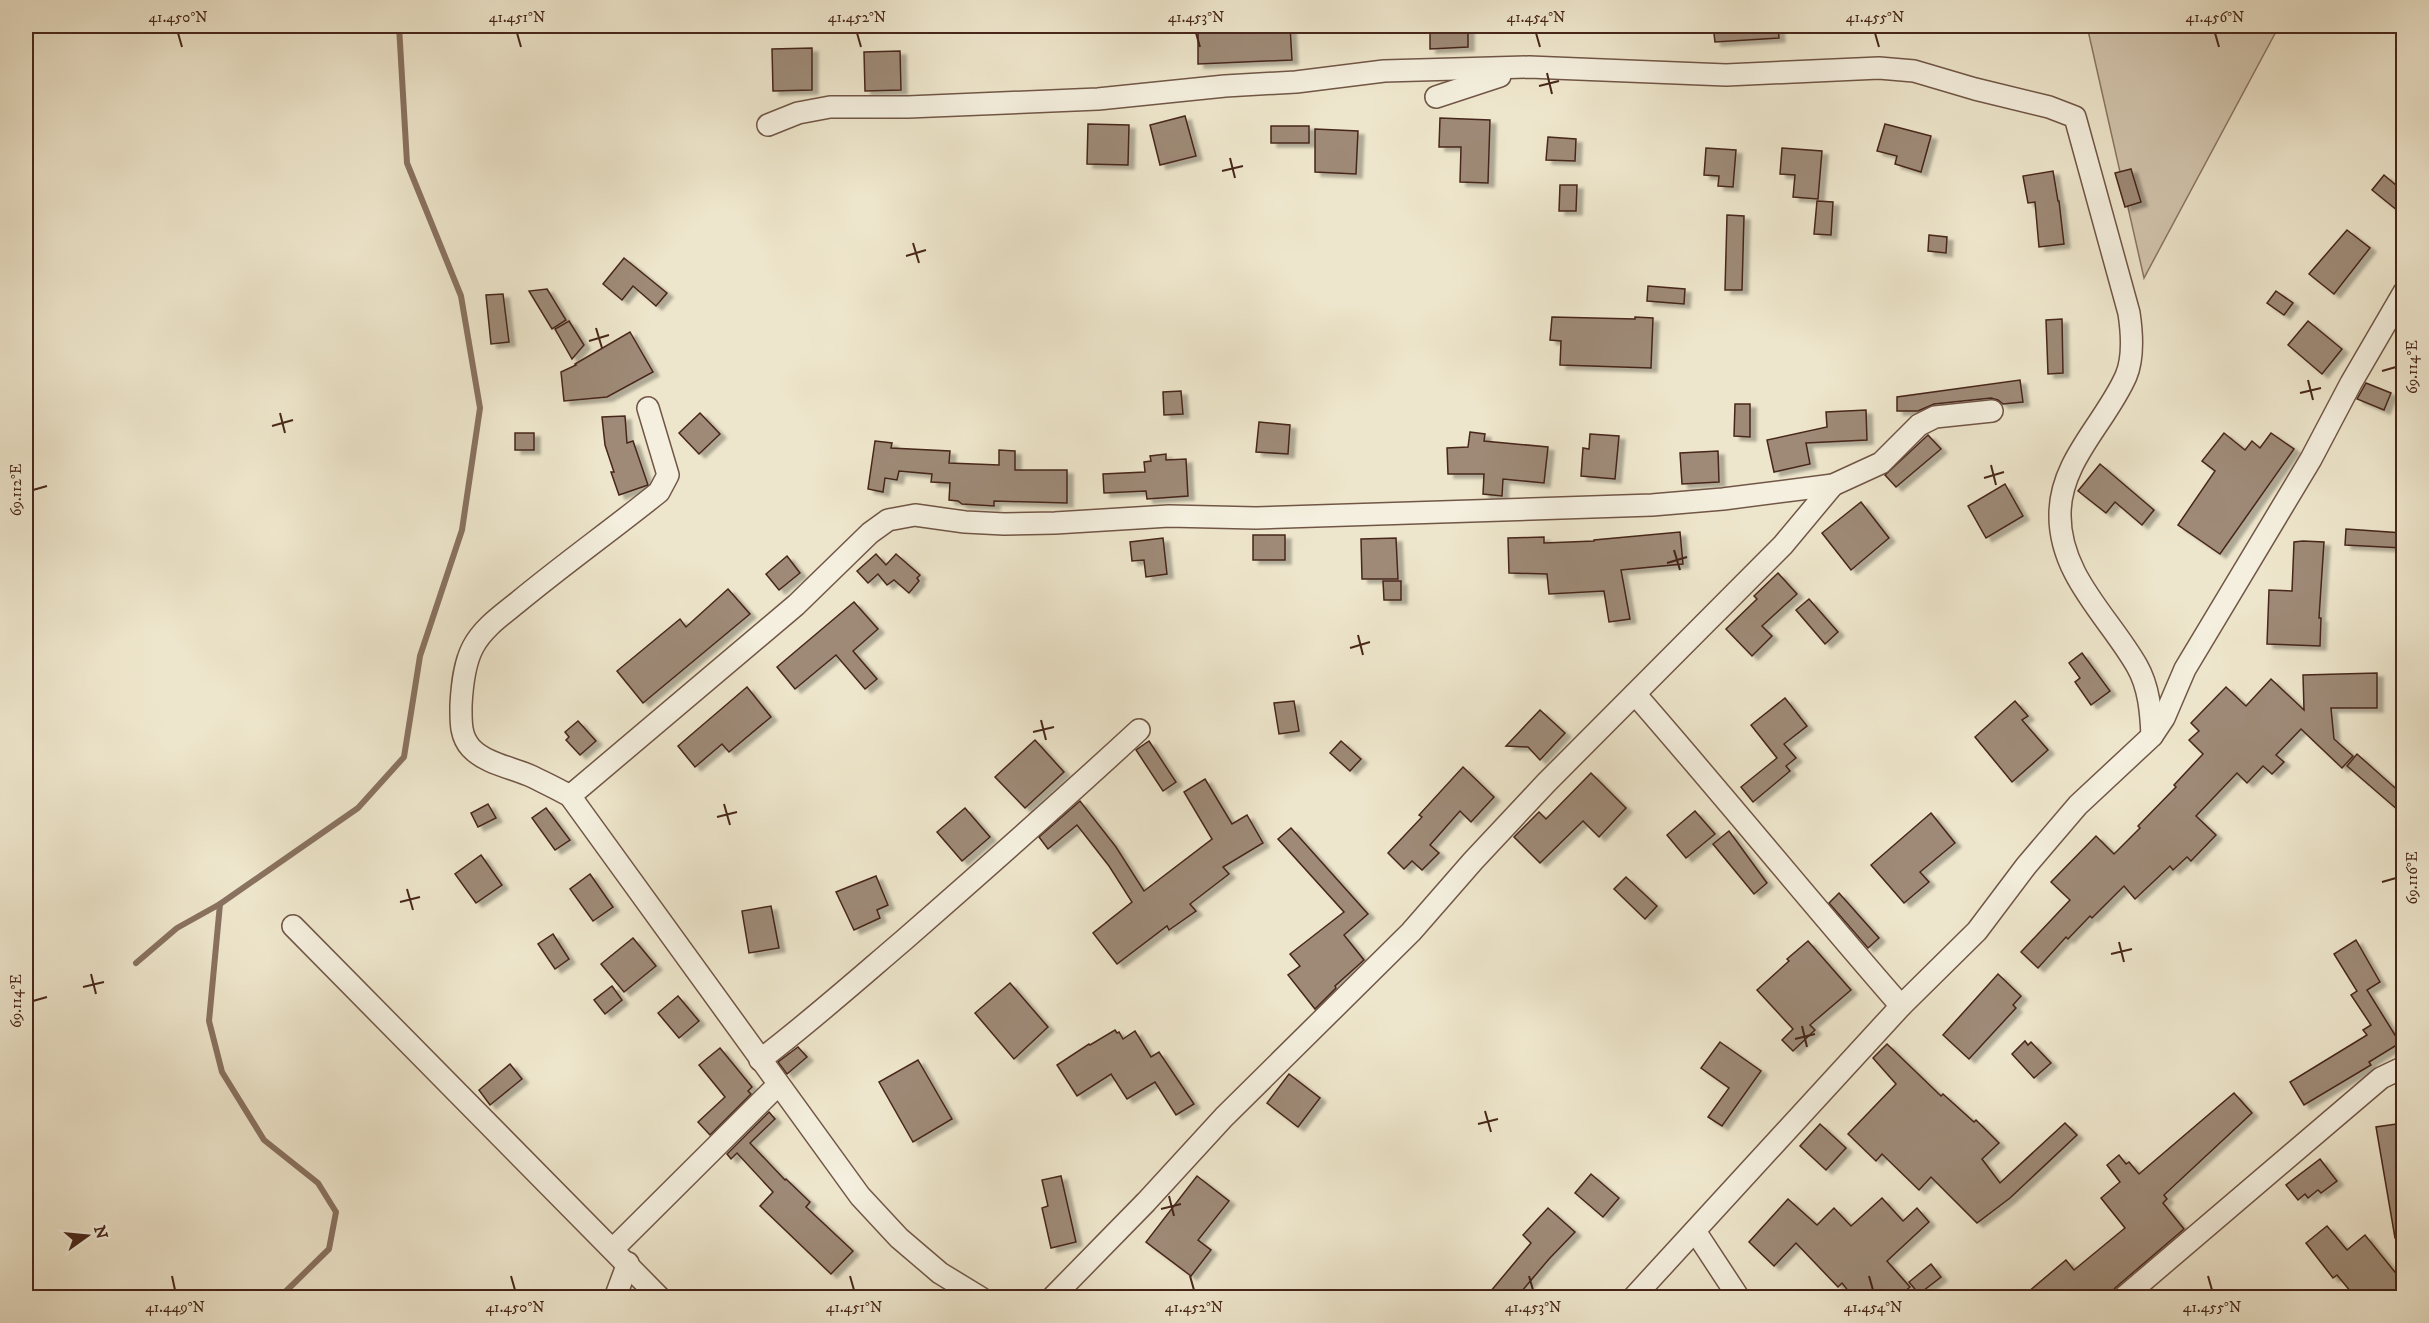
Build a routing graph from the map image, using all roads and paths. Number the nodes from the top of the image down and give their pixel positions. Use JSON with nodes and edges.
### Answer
{"nodes":[{"id":1,"x":1529,"y":67,"type":"junction"},
{"id":2,"x":1436,"y":97,"type":"dead end"},
{"id":3,"x":768,"y":125,"type":"dead end"},
{"id":4,"x":2403,"y":292,"type":"edge"},
{"id":5,"x":648,"y":408,"type":"dead end"},
{"id":6,"x":1992,"y":411,"type":"dead end"},
{"id":7,"x":1833,"y":485,"type":"junction"},
{"id":8,"x":1635,"y":694,"type":"junction"},
{"id":9,"x":1139,"y":730,"type":"dead end"},
{"id":10,"x":2152,"y":736,"type":"junction"},
{"id":11,"x":570,"y":796,"type":"junction"},
{"id":12,"x":293,"y":926,"type":"dead end"},
{"id":13,"x":1901,"y":1006,"type":"junction"},
{"id":14,"x":760,"y":1060,"type":"junction"},
{"id":15,"x":2403,"y":1067,"type":"edge"},
{"id":16,"x":778,"y":1085,"type":"junction"},
{"id":17,"x":1695,"y":1231,"type":"junction"},
{"id":18,"x":620,"y":1256,"type":"junction"},
{"id":19,"x":615,"y":1298,"type":"edge"},
{"id":20,"x":660,"y":1298,"type":"edge"},
{"id":21,"x":981,"y":1298,"type":"edge"},
{"id":22,"x":1052,"y":1298,"type":"edge"},
{"id":23,"x":1633,"y":1298,"type":"edge"},
{"id":24,"x":1739,"y":1298,"type":"edge"},
{"id":25,"x":2123,"y":1298,"type":"edge"}],
"edges":[{"from":1,"to":2,"type":"street"},
{"from":1,"to":3,"type":"street"},
{"from":1,"to":10,"type":"street"},
{"from":4,"to":10,"type":"street"},
{"from":5,"to":11,"type":"street"},
{"from":6,"to":7,"type":"street"},
{"from":7,"to":8,"type":"street"},
{"from":7,"to":11,"type":"street"},
{"from":8,"to":13,"type":"street"},
{"from":8,"to":22,"type":"street"},
{"from":9,"to":14,"type":"street"},
{"from":10,"to":13,"type":"street"},
{"from":11,"to":14,"type":"street"},
{"from":12,"to":18,"type":"street"},
{"from":13,"to":17,"type":"street"},
{"from":14,"to":16,"type":"street"},
{"from":15,"to":25,"type":"street"},
{"from":16,"to":18,"type":"street"},
{"from":16,"to":21,"type":"street"},
{"from":17,"to":23,"type":"street"},
{"from":17,"to":24,"type":"street"},
{"from":18,"to":19,"type":"street"},
{"from":18,"to":20,"type":"street"}]}
